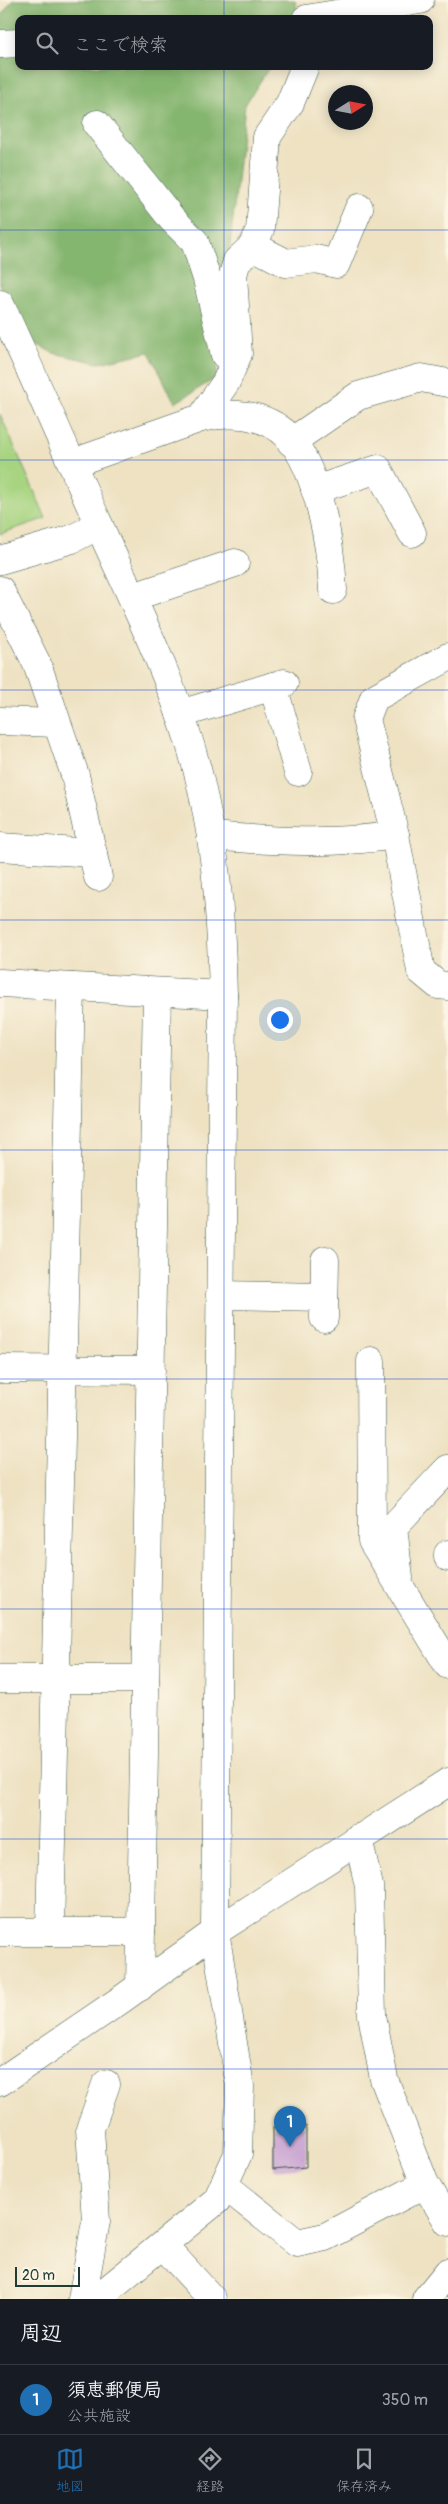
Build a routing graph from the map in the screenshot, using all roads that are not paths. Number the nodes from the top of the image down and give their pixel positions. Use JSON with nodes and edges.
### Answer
{"nodes":[{"id":1,"x":420,"y":0,"type":"edge"},
{"id":2,"x":330,"y":15,"type":"edge"},
{"id":3,"x":15,"y":43,"type":"edge"},
{"id":4,"x":0,"y":44,"type":"edge"},
{"id":5,"x":303,"y":70,"type":"edge"},
{"id":6,"x":97,"y":124,"type":"dead end"},
{"id":7,"x":359,"y":208,"type":"dead end"},
{"id":8,"x":253,"y":246,"type":"junction"},
{"id":9,"x":0,"y":304,"type":"edge"},
{"id":10,"x":230,"y":374,"type":"junction"},
{"id":11,"x":448,"y":383,"type":"edge"},
{"id":12,"x":202,"y":418,"type":"junction"},
{"id":13,"x":291,"y":442,"type":"junction"},
{"id":14,"x":73,"y":463,"type":"junction"},
{"id":15,"x":315,"y":490,"type":"junction"},
{"id":16,"x":99,"y":525,"type":"junction"},
{"id":17,"x":412,"y":533,"type":"dead end"},
{"id":18,"x":0,"y":560,"type":"edge"},
{"id":19,"x":235,"y":562,"type":"dead end"},
{"id":20,"x":0,"y":590,"type":"edge"},
{"id":21,"x":332,"y":590,"type":"dead end"},
{"id":22,"x":132,"y":597,"type":"junction"},
{"id":23,"x":448,"y":657,"type":"edge"},
{"id":24,"x":180,"y":714,"type":"junction"},
{"id":25,"x":0,"y":721,"type":"edge"},
{"id":26,"x":56,"y":723,"type":"junction"},
{"id":27,"x":298,"y":772,"type":"dead end"},
{"id":28,"x":211,"y":836,"type":"junction"},
{"id":29,"x":395,"y":836,"type":"junction"},
{"id":30,"x":0,"y":847,"type":"edge"},
{"id":31,"x":0,"y":983,"type":"edge"},
{"id":32,"x":448,"y":986,"type":"edge"},
{"id":33,"x":71,"y":987,"type":"junction"},
{"id":34,"x":157,"y":992,"type":"junction"},
{"id":35,"x":223,"y":995,"type":"junction"},
{"id":36,"x":324,"y":1260,"type":"dead end"},
{"id":37,"x":220,"y":1295,"type":"junction"},
{"id":38,"x":371,"y":1361,"type":"dead end"},
{"id":39,"x":0,"y":1369,"type":"edge"},
{"id":40,"x":63,"y":1370,"type":"junction"},
{"id":41,"x":151,"y":1370,"type":"junction"},
{"id":42,"x":448,"y":1469,"type":"edge"},
{"id":43,"x":400,"y":1586,"type":"junction"},
{"id":44,"x":448,"y":1665,"type":"edge"},
{"id":45,"x":0,"y":1679,"type":"edge"},
{"id":46,"x":145,"y":1679,"type":"junction"},
{"id":47,"x":55,"y":1680,"type":"junction"},
{"id":48,"x":448,"y":1782,"type":"edge"},
{"id":49,"x":358,"y":1838,"type":"junction"},
{"id":50,"x":0,"y":1932,"type":"edge"},
{"id":51,"x":50,"y":1932,"type":"junction"},
{"id":52,"x":141,"y":1932,"type":"junction"},
{"id":53,"x":215,"y":1932,"type":"junction"},
{"id":54,"x":140,"y":1987,"type":"junction"},
{"id":55,"x":0,"y":2082,"type":"edge"},
{"id":56,"x":106,"y":2084,"type":"dead end"},
{"id":57,"x":424,"y":2184,"type":"junction"},
{"id":58,"x":224,"y":2185,"type":"junction"},
{"id":59,"x":448,"y":2222,"type":"edge"},
{"id":60,"x":163,"y":2245,"type":"junction"},
{"id":61,"x":448,"y":2272,"type":"edge"},
{"id":62,"x":82,"y":2299,"type":"edge"},
{"id":63,"x":96,"y":2299,"type":"edge"},
{"id":64,"x":212,"y":2299,"type":"edge"},
{"id":65,"x":426,"y":2299,"type":"edge"}],
"edges":[{"from":1,"to":2,"type":"street"},
{"from":3,"to":4,"type":"street"},
{"from":5,"to":8,"type":"street"},
{"from":6,"to":10,"type":"street"},
{"from":7,"to":8,"type":"street"},
{"from":8,"to":10,"type":"street"},
{"from":9,"to":14,"type":"street"},
{"from":10,"to":12,"type":"street"},
{"from":11,"to":13,"type":"street"},
{"from":12,"to":13,"type":"street"},
{"from":12,"to":14,"type":"street"},
{"from":13,"to":15,"type":"street"},
{"from":14,"to":16,"type":"street"},
{"from":15,"to":17,"type":"street"},
{"from":15,"to":21,"type":"street"},
{"from":16,"to":18,"type":"street"},
{"from":16,"to":22,"type":"street"},
{"from":19,"to":22,"type":"street"},
{"from":20,"to":26,"type":"street"},
{"from":22,"to":24,"type":"street"},
{"from":23,"to":29,"type":"street"},
{"from":24,"to":27,"type":"street"},
{"from":24,"to":28,"type":"street"},
{"from":25,"to":26,"type":"street"},
{"from":26,"to":30,"type":"street"},
{"from":28,"to":29,"type":"street"},
{"from":28,"to":35,"type":"street"},
{"from":29,"to":32,"type":"street"},
{"from":31,"to":33,"type":"street"},
{"from":33,"to":34,"type":"street"},
{"from":33,"to":40,"type":"street"},
{"from":34,"to":35,"type":"street"},
{"from":34,"to":41,"type":"street"},
{"from":35,"to":37,"type":"street"},
{"from":36,"to":37,"type":"street"},
{"from":37,"to":53,"type":"street"},
{"from":38,"to":43,"type":"street"},
{"from":39,"to":40,"type":"street"},
{"from":40,"to":41,"type":"street"},
{"from":40,"to":47,"type":"street"},
{"from":41,"to":46,"type":"street"},
{"from":42,"to":43,"type":"street"},
{"from":43,"to":44,"type":"street"},
{"from":45,"to":47,"type":"street"},
{"from":46,"to":47,"type":"street"},
{"from":46,"to":52,"type":"street"},
{"from":47,"to":51,"type":"street"},
{"from":48,"to":49,"type":"street"},
{"from":49,"to":53,"type":"street"},
{"from":49,"to":57,"type":"street"},
{"from":50,"to":51,"type":"street"},
{"from":51,"to":52,"type":"street"},
{"from":52,"to":54,"type":"street"},
{"from":53,"to":54,"type":"street"},
{"from":53,"to":58,"type":"street"},
{"from":54,"to":55,"type":"street"},
{"from":56,"to":62,"type":"street"},
{"from":57,"to":58,"type":"street"},
{"from":57,"to":59,"type":"street"},
{"from":58,"to":60,"type":"street"},
{"from":60,"to":63,"type":"street"},
{"from":60,"to":64,"type":"street"},
{"from":61,"to":65,"type":"street"}]}
